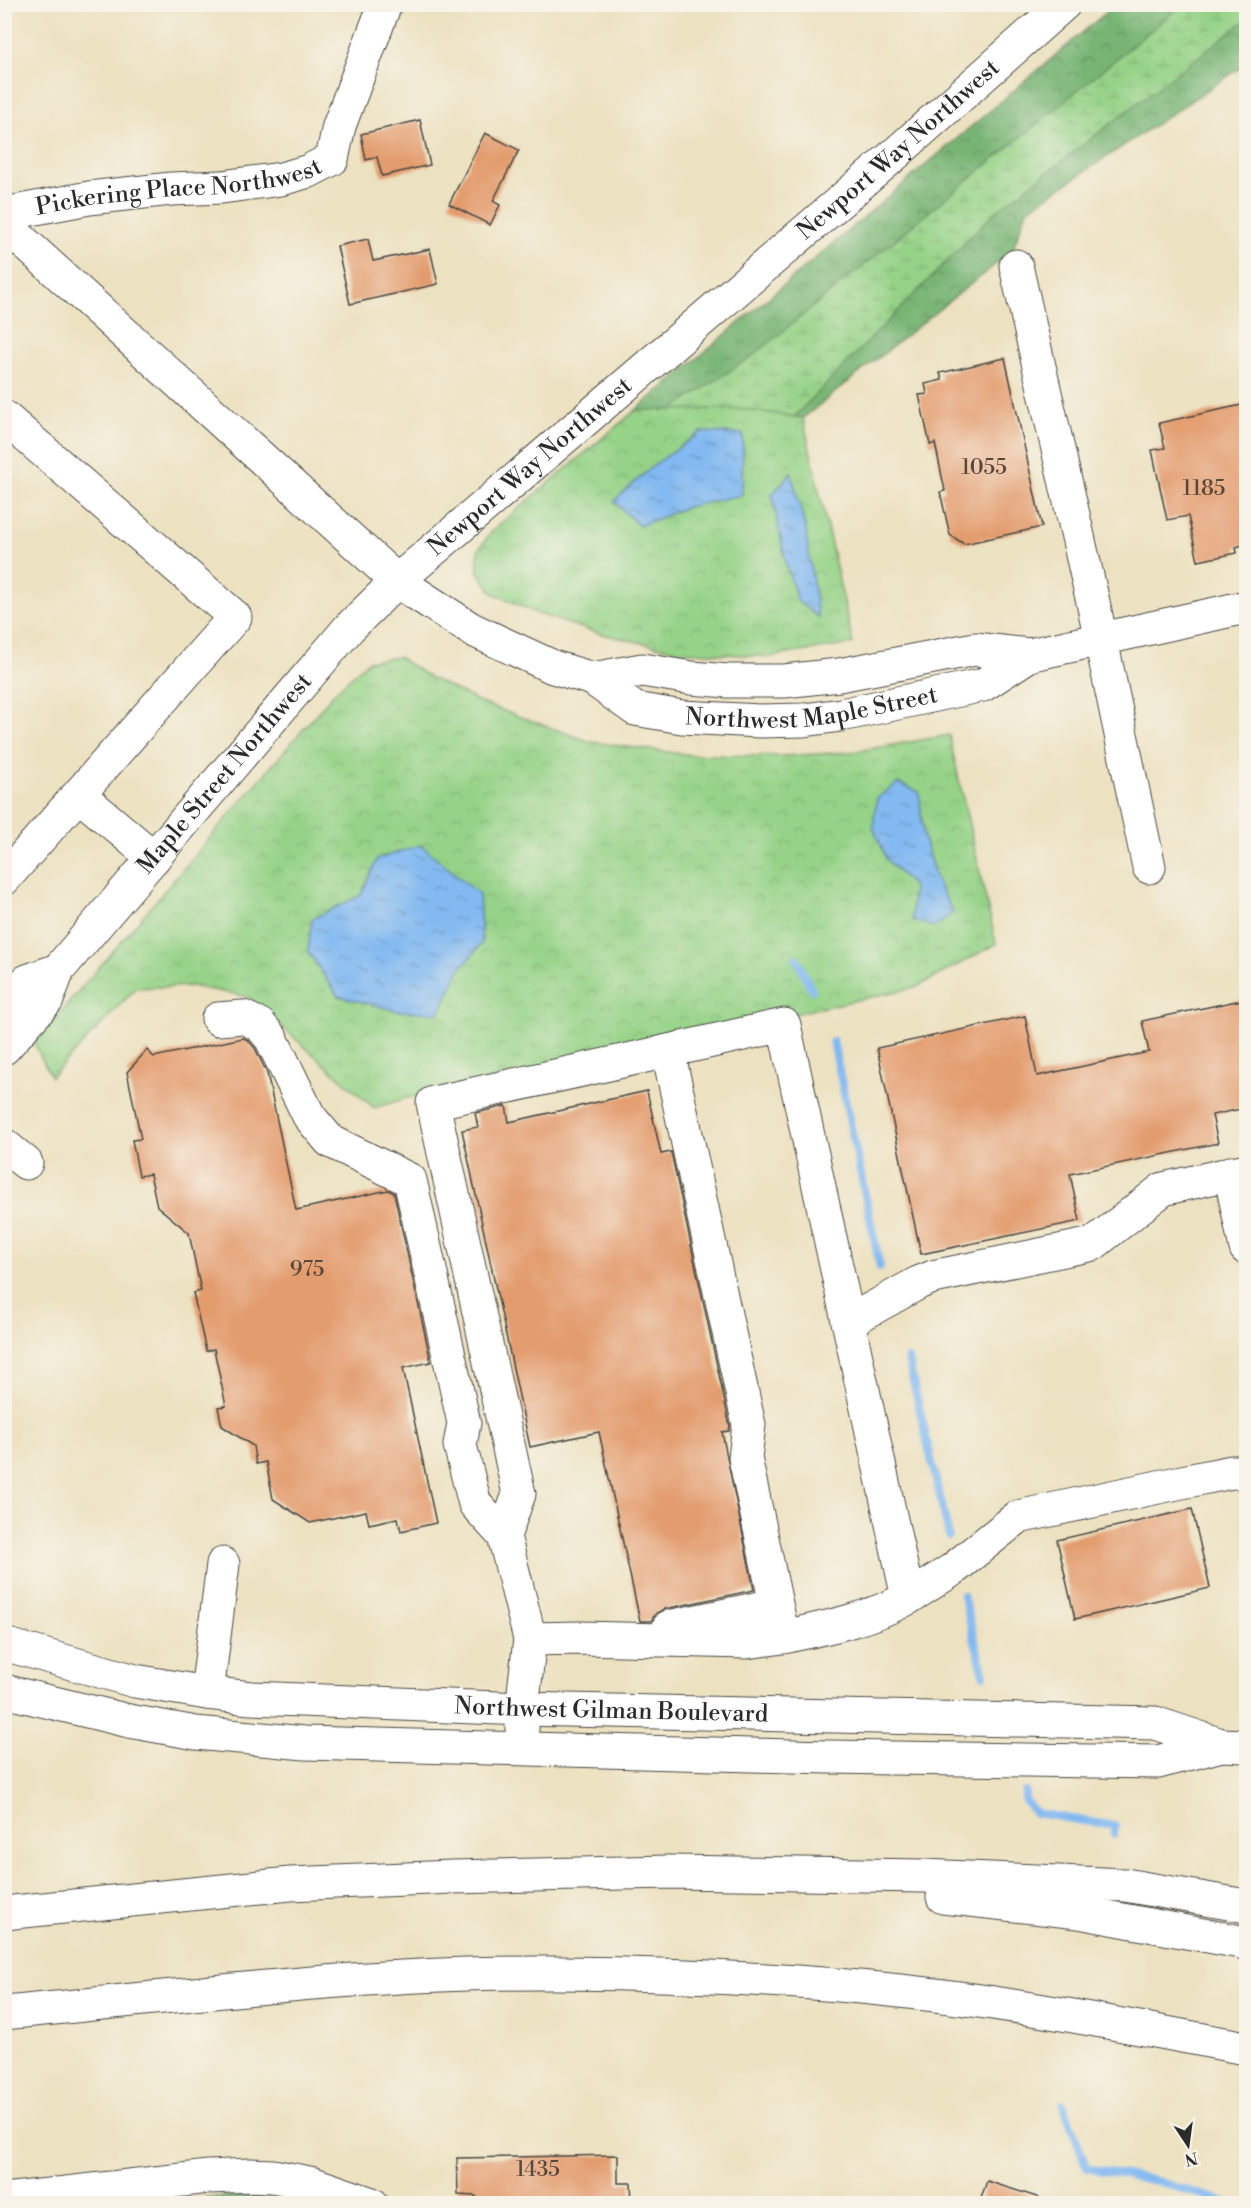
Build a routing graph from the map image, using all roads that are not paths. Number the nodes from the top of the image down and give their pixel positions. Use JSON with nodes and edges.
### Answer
{"nodes":[{"id":1,"x":385,"y":4,"type":"edge"},
{"id":2,"x":1064,"y":4,"type":"edge"},
{"id":3,"x":4,"y":214,"type":"edge"},
{"id":4,"x":4,"y":224,"type":"edge"},
{"id":5,"x":1016,"y":266,"type":"dead end"},
{"id":6,"x":4,"y":417,"type":"edge"},
{"id":7,"x":397,"y":581,"type":"junction"},
{"id":8,"x":1246,"y":607,"type":"edge"},
{"id":9,"x":1101,"y":639,"type":"junction"},
{"id":10,"x":79,"y":795,"type":"junction"},
{"id":11,"x":153,"y":858,"type":"junction"},
{"id":12,"x":1149,"y":867,"type":"dead end"},
{"id":13,"x":4,"y":879,"type":"edge"},
{"id":14,"x":58,"y":970,"type":"junction"},
{"id":15,"x":4,"y":1007,"type":"edge"},
{"id":16,"x":218,"y":1019,"type":"dead end"},
{"id":17,"x":4,"y":1048,"type":"edge"},
{"id":18,"x":668,"y":1051,"type":"junction"},
{"id":19,"x":1238,"y":1172,"type":"edge"},
{"id":20,"x":1246,"y":1248,"type":"edge"},
{"id":21,"x":848,"y":1322,"type":"junction"},
{"id":22,"x":1246,"y":1472,"type":"edge"},
{"id":23,"x":504,"y":1536,"type":"junction"},
{"id":24,"x":223,"y":1564,"type":"dead end"},
{"id":25,"x":908,"y":1598,"type":"junction"},
{"id":26,"x":775,"y":1605,"type":"junction"},
{"id":27,"x":608,"y":1625,"type":"dead end"},
{"id":28,"x":783,"y":1636,"type":"junction"},
{"id":29,"x":530,"y":1640,"type":"junction"},
{"id":30,"x":4,"y":1644,"type":"edge"},
{"id":31,"x":4,"y":1690,"type":"edge"},
{"id":32,"x":207,"y":1693,"type":"junction"},
{"id":33,"x":522,"y":1709,"type":"junction"},
{"id":34,"x":1234,"y":1745,"type":"edge"},
{"id":35,"x":523,"y":1750,"type":"junction"},
{"id":36,"x":669,"y":1872,"type":"junction"},
{"id":37,"x":1246,"y":1906,"type":"edge"},
{"id":38,"x":4,"y":1913,"type":"edge"},
{"id":39,"x":1246,"y":1943,"type":"edge"},
{"id":40,"x":4,"y":2013,"type":"edge"},
{"id":41,"x":1080,"y":2017,"type":"junction"},
{"id":42,"x":1246,"y":2048,"type":"edge"},
{"id":43,"x":1246,"y":2070,"type":"edge"},
{"id":44,"x":4,"y":2200,"type":"edge"},
{"id":45,"x":372,"y":2204,"type":"edge"}],
"edges":[{"from":1,"to":3,"type":"main road","name":"Pickering Place Northwest"},
{"from":2,"to":7,"type":"main road","name":"Newport Way Northwest"},
{"from":4,"to":7,"type":"main road"},
{"from":5,"to":9,"type":"main road"},
{"from":6,"to":10,"type":"main road"},
{"from":7,"to":9,"type":"main road","name":"Northwest Maple Street"},
{"from":7,"to":11,"type":"main road","name":"Maple Street Northwest"},
{"from":8,"to":9,"type":"main road","name":"Northwest Maple Street"},
{"from":9,"to":12,"type":"main road"},
{"from":10,"to":11,"type":"main road"},
{"from":10,"to":13,"type":"main road"},
{"from":11,"to":14,"type":"main road","name":"Maple Street Northwest"},
{"from":14,"to":15,"type":"main road"},
{"from":14,"to":17,"type":"main road","name":"Maple Street Northwest"},
{"from":16,"to":23,"type":"main road"},
{"from":18,"to":21,"type":"main road"},
{"from":18,"to":23,"type":"main road"},
{"from":18,"to":26,"type":"main road"},
{"from":19,"to":20,"type":"main road"},
{"from":19,"to":21,"type":"main road"},
{"from":21,"to":25,"type":"main road"},
{"from":22,"to":25,"type":"main road"},
{"from":23,"to":29,"type":"main road"},
{"from":24,"to":32,"type":"main road"},
{"from":25,"to":28,"type":"main road"},
{"from":26,"to":27,"type":"main road"},
{"from":26,"to":28,"type":"main road"},
{"from":28,"to":29,"type":"main road"},
{"from":29,"to":33,"type":"main road"},
{"from":30,"to":32,"type":"main road","name":"Northwest Gilman Boulevard"},
{"from":31,"to":35,"type":"main road","name":"Northwest Gilman Boulevard"},
{"from":32,"to":33,"type":"main road","name":"Northwest Gilman Boulevard"},
{"from":33,"to":34,"type":"main road","name":"Northwest Gilman Boulevard"},
{"from":33,"to":35,"type":"main road"},
{"from":34,"to":35,"type":"main road","name":"Northwest Gilman Boulevard"},
{"from":36,"to":37,"type":"main road"},
{"from":36,"to":38,"type":"main road"},
{"from":36,"to":39,"type":"main road"},
{"from":40,"to":41,"type":"main road"},
{"from":41,"to":42,"type":"main road"},
{"from":41,"to":43,"type":"main road"},
{"from":44,"to":45,"type":"main road"}]}
